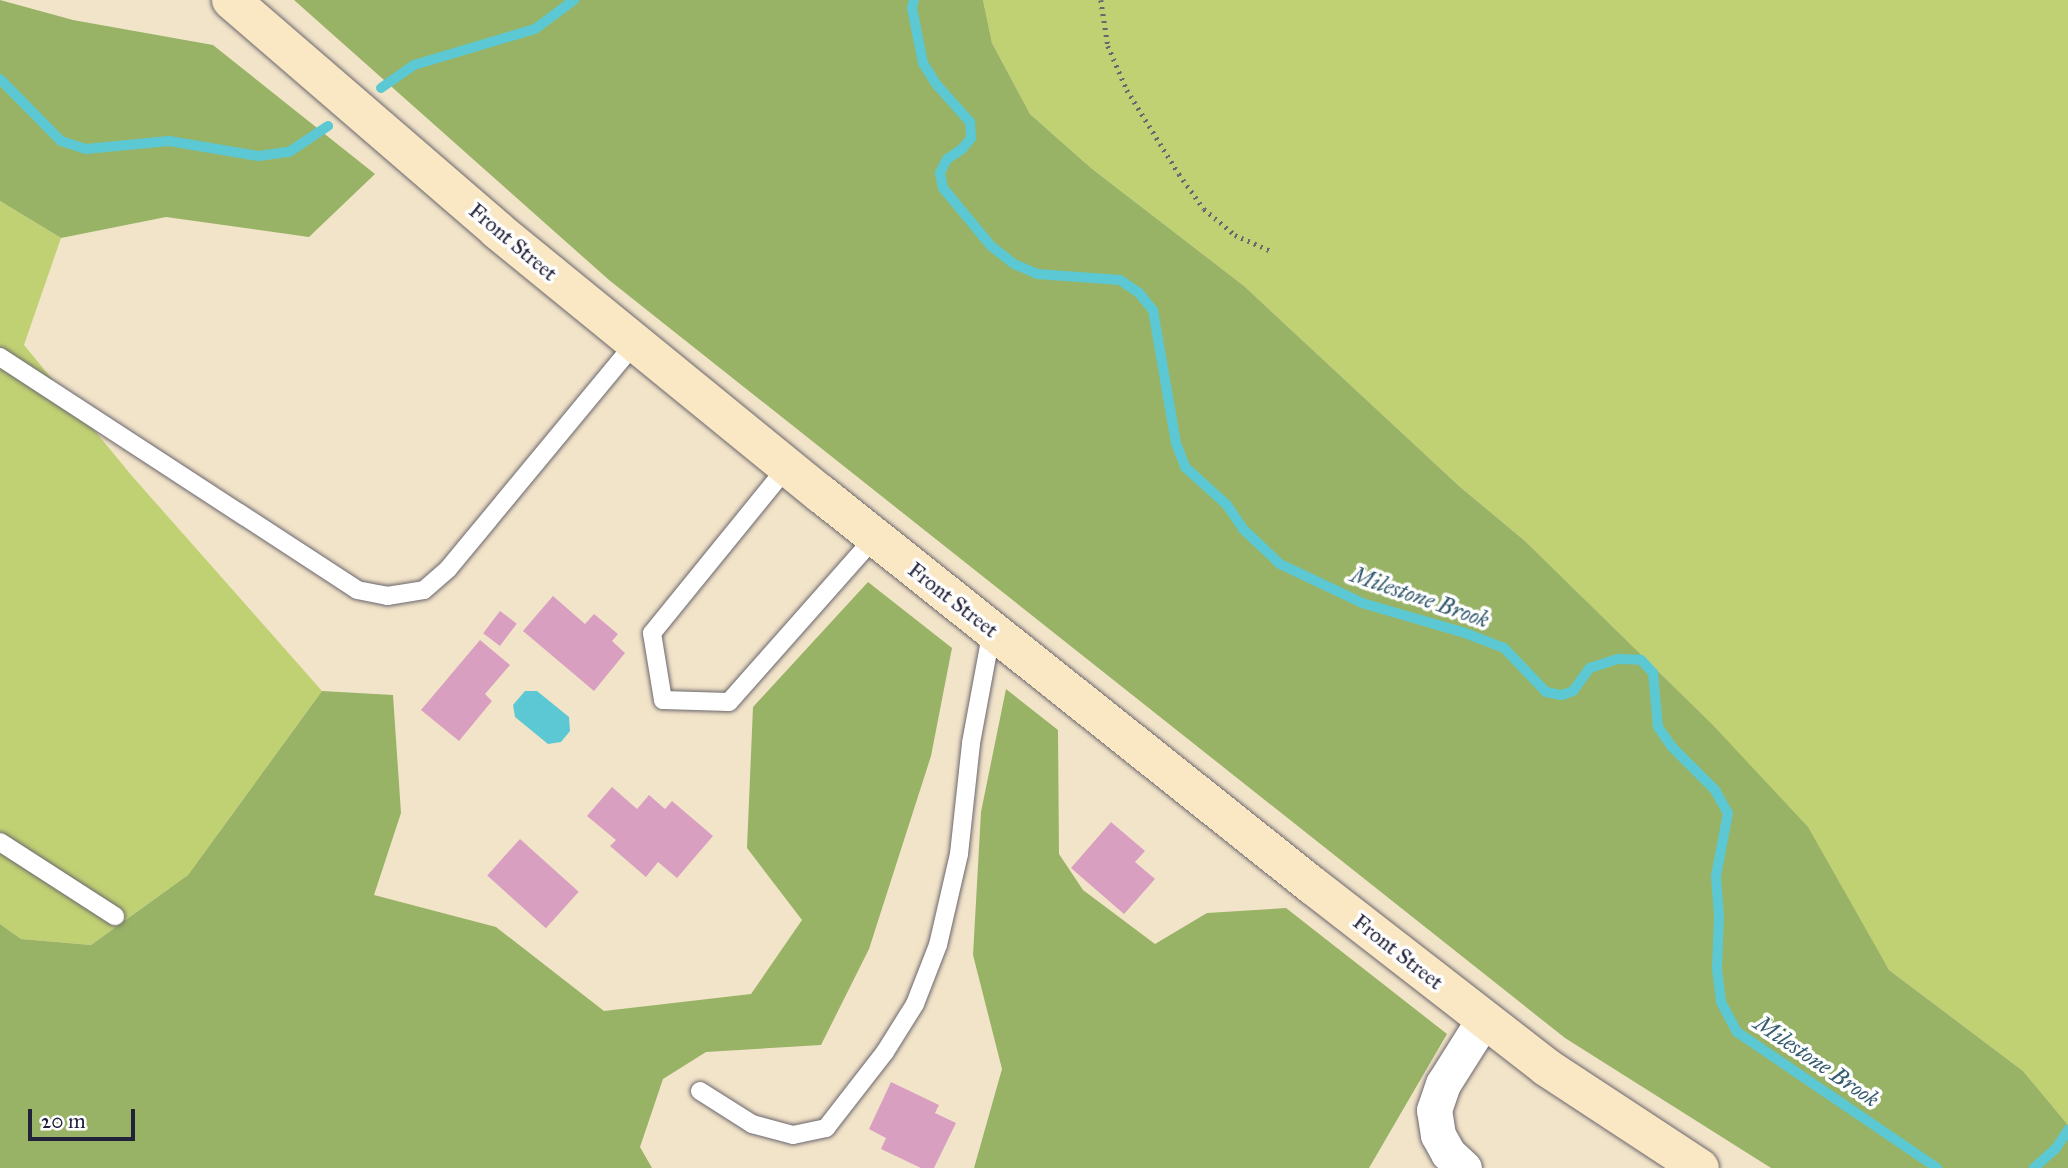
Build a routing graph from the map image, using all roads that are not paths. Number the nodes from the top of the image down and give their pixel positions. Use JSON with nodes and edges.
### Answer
{"nodes":[{"id":1,"x":231,"y":0,"type":"edge"},
{"id":2,"x":635,"y":343,"type":"junction"},
{"id":3,"x":0,"y":357,"type":"edge"},
{"id":4,"x":787,"y":467,"type":"junction"},
{"id":5,"x":875,"y":537,"type":"junction"},
{"id":6,"x":992,"y":630,"type":"junction"},
{"id":7,"x":0,"y":842,"type":"edge"},
{"id":8,"x":115,"y":916,"type":"dead end"},
{"id":9,"x":1484,"y":1018,"type":"junction"},
{"id":10,"x":700,"y":1091,"type":"dead end"},
{"id":11,"x":1464,"y":1168,"type":"edge"},
{"id":12,"x":1700,"y":1168,"type":"edge"}],
"edges":[{"from":1,"to":2,"type":"main road","name":"Front Street"},
{"from":2,"to":3,"type":"lane"},
{"from":2,"to":4,"type":"main road","name":"Front Street"},
{"from":4,"to":5,"type":"main road","name":"Front Street"},
{"from":4,"to":5,"type":"lane"},
{"from":5,"to":6,"type":"main road","name":"Front Street"},
{"from":6,"to":9,"type":"main road","name":"Front Street"},
{"from":6,"to":10,"type":"lane"},
{"from":7,"to":8,"type":"lane"},
{"from":9,"to":11,"type":"street"},
{"from":9,"to":12,"type":"main road","name":"Front Street"}]}
